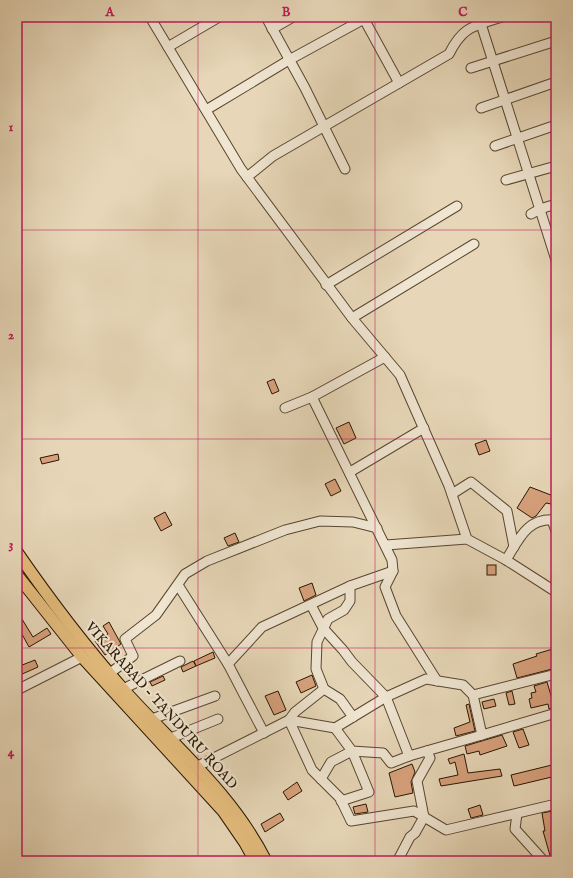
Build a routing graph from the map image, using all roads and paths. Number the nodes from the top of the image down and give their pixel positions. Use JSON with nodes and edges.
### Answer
{"nodes":[{"id":1,"x":150,"y":17,"type":"edge"},
{"id":2,"x":219,"y":17,"type":"edge"},
{"id":3,"x":266,"y":17,"type":"edge"},
{"id":4,"x":293,"y":17,"type":"edge"},
{"id":5,"x":502,"y":17,"type":"edge"},
{"id":6,"x":364,"y":18,"type":"edge"},
{"id":7,"x":480,"y":24,"type":"junction"},
{"id":8,"x":272,"y":29,"type":"junction"},
{"id":9,"x":556,"y":41,"type":"edge"},
{"id":10,"x":168,"y":47,"type":"junction"},
{"id":11,"x":289,"y":60,"type":"junction"},
{"id":12,"x":493,"y":62,"type":"junction"},
{"id":13,"x":471,"y":68,"type":"dead end"},
{"id":14,"x":556,"y":82,"type":"edge"},
{"id":15,"x":399,"y":83,"type":"junction"},
{"id":16,"x":504,"y":98,"type":"junction"},
{"id":17,"x":481,"y":108,"type":"dead end"},
{"id":18,"x":206,"y":110,"type":"junction"},
{"id":19,"x":556,"y":124,"type":"edge"},
{"id":20,"x":323,"y":126,"type":"junction"},
{"id":21,"x":517,"y":137,"type":"junction"},
{"id":22,"x":495,"y":146,"type":"dead end"},
{"id":23,"x":556,"y":166,"type":"edge"},
{"id":24,"x":345,"y":169,"type":"dead end"},
{"id":25,"x":529,"y":175,"type":"junction"},
{"id":26,"x":246,"y":177,"type":"junction"},
{"id":27,"x":506,"y":180,"type":"dead end"},
{"id":28,"x":556,"y":204,"type":"edge"},
{"id":29,"x":457,"y":206,"type":"dead end"},
{"id":30,"x":540,"y":209,"type":"junction"},
{"id":31,"x":531,"y":214,"type":"dead end"},
{"id":32,"x":474,"y":244,"type":"dead end"},
{"id":33,"x":554,"y":249,"type":"edge"},
{"id":34,"x":556,"y":260,"type":"edge"},
{"id":35,"x":326,"y":285,"type":"junction"},
{"id":36,"x":352,"y":318,"type":"junction"},
{"id":37,"x":385,"y":357,"type":"junction"},
{"id":38,"x":312,"y":397,"type":"junction"},
{"id":39,"x":285,"y":408,"type":"dead end"},
{"id":40,"x":424,"y":428,"type":"junction"},
{"id":41,"x":350,"y":472,"type":"junction"},
{"id":42,"x":452,"y":494,"type":"junction"},
{"id":43,"x":553,"y":518,"type":"edge"},
{"id":44,"x":377,"y":528,"type":"junction"},
{"id":45,"x":556,"y":531,"type":"edge"},
{"id":46,"x":467,"y":539,"type":"junction"},
{"id":47,"x":386,"y":545,"type":"junction"},
{"id":48,"x":514,"y":547,"type":"junction"},
{"id":49,"x":17,"y":552,"type":"edge"},
{"id":50,"x":506,"y":560,"type":"junction"},
{"id":51,"x":393,"y":571,"type":"junction"},
{"id":52,"x":33,"y":576,"type":"junction"},
{"id":53,"x":18,"y":580,"type":"edge"},
{"id":54,"x":178,"y":585,"type":"junction"},
{"id":55,"x":350,"y":586,"type":"junction"},
{"id":56,"x":556,"y":592,"type":"edge"},
{"id":57,"x":311,"y":605,"type":"junction"},
{"id":58,"x":323,"y":628,"type":"junction"},
{"id":59,"x":82,"y":657,"type":"junction"},
{"id":60,"x":180,"y":661,"type":"dead end"},
{"id":61,"x":228,"y":664,"type":"junction"},
{"id":62,"x":110,"y":672,"type":"junction"},
{"id":63,"x":556,"y":674,"type":"edge"},
{"id":64,"x":437,"y":681,"type":"junction"},
{"id":65,"x":123,"y":689,"type":"junction"},
{"id":66,"x":324,"y":689,"type":"junction"},
{"id":67,"x":17,"y":690,"type":"edge"},
{"id":68,"x":473,"y":695,"type":"junction"},
{"id":69,"x":216,"y":696,"type":"dead end"},
{"id":70,"x":386,"y":697,"type":"junction"},
{"id":71,"x":556,"y":712,"type":"edge"},
{"id":72,"x":353,"y":717,"type":"junction"},
{"id":73,"x":152,"y":719,"type":"junction"},
{"id":74,"x":218,"y":719,"type":"dead end"},
{"id":75,"x":289,"y":720,"type":"junction"},
{"id":76,"x":335,"y":728,"type":"junction"},
{"id":77,"x":264,"y":733,"type":"junction"},
{"id":78,"x":482,"y":735,"type":"junction"},
{"id":79,"x":171,"y":738,"type":"junction"},
{"id":80,"x":181,"y":749,"type":"junction"},
{"id":81,"x":352,"y":751,"type":"junction"},
{"id":82,"x":427,"y":751,"type":"junction"},
{"id":83,"x":409,"y":756,"type":"junction"},
{"id":84,"x":173,"y":758,"type":"junction"},
{"id":85,"x":198,"y":766,"type":"junction"},
{"id":86,"x":321,"y":779,"type":"junction"},
{"id":87,"x":341,"y":802,"type":"junction"},
{"id":88,"x":556,"y":804,"type":"edge"},
{"id":89,"x":517,"y":814,"type":"junction"},
{"id":90,"x":424,"y":817,"type":"junction"},
{"id":91,"x":255,"y":861,"type":"edge"},
{"id":92,"x":266,"y":861,"type":"edge"},
{"id":93,"x":399,"y":861,"type":"edge"},
{"id":94,"x":542,"y":861,"type":"edge"}],
"edges":[{"from":1,"to":10,"type":"street"},
{"from":2,"to":10,"type":"street"},
{"from":3,"to":8,"type":"street"},
{"from":4,"to":8,"type":"street"},
{"from":5,"to":7,"type":"street"},
{"from":6,"to":11,"type":"street"},
{"from":6,"to":15,"type":"street"},
{"from":7,"to":12,"type":"street"},
{"from":7,"to":15,"type":"street"},
{"from":8,"to":11,"type":"street"},
{"from":9,"to":12,"type":"street"},
{"from":10,"to":18,"type":"street"},
{"from":11,"to":18,"type":"street"},
{"from":11,"to":20,"type":"street"},
{"from":12,"to":13,"type":"street"},
{"from":12,"to":16,"type":"street"},
{"from":14,"to":16,"type":"street"},
{"from":15,"to":20,"type":"street"},
{"from":16,"to":17,"type":"street"},
{"from":16,"to":21,"type":"street"},
{"from":18,"to":26,"type":"street"},
{"from":19,"to":21,"type":"street"},
{"from":20,"to":24,"type":"street"},
{"from":20,"to":26,"type":"street"},
{"from":21,"to":22,"type":"street"},
{"from":21,"to":25,"type":"street"},
{"from":23,"to":25,"type":"street"},
{"from":25,"to":27,"type":"street"},
{"from":25,"to":30,"type":"street"},
{"from":26,"to":35,"type":"street"},
{"from":28,"to":30,"type":"street"},
{"from":29,"to":35,"type":"street"},
{"from":30,"to":31,"type":"street"},
{"from":30,"to":33,"type":"street"},
{"from":32,"to":36,"type":"street"},
{"from":33,"to":34,"type":"street"},
{"from":35,"to":36,"type":"street"},
{"from":36,"to":37,"type":"street"},
{"from":37,"to":38,"type":"street"},
{"from":37,"to":40,"type":"street"},
{"from":38,"to":39,"type":"street"},
{"from":38,"to":41,"type":"street"},
{"from":40,"to":41,"type":"street"},
{"from":40,"to":42,"type":"street"},
{"from":41,"to":44,"type":"street"},
{"from":42,"to":46,"type":"street"},
{"from":42,"to":48,"type":"street"},
{"from":43,"to":45,"type":"street"},
{"from":43,"to":48,"type":"street"},
{"from":44,"to":47,"type":"street"},
{"from":44,"to":54,"type":"street"},
{"from":46,"to":47,"type":"street"},
{"from":46,"to":50,"type":"street"},
{"from":47,"to":51,"type":"street"},
{"from":48,"to":50,"type":"street"},
{"from":49,"to":52,"type":"main road","name":"VIKARABAD - TANDURU ROAD"},
{"from":50,"to":56,"type":"street"},
{"from":51,"to":55,"type":"street"},
{"from":51,"to":64,"type":"street"},
{"from":52,"to":53,"type":"street"},
{"from":52,"to":62,"type":"main road","name":"VIKARABAD - TANDURU ROAD"},
{"from":53,"to":59,"type":"main road","name":"VIKARABAD - TANDURU ROAD"},
{"from":54,"to":61,"type":"street"},
{"from":54,"to":62,"type":"street"},
{"from":55,"to":57,"type":"street"},
{"from":55,"to":58,"type":"street"},
{"from":57,"to":58,"type":"street"},
{"from":57,"to":61,"type":"street"},
{"from":58,"to":66,"type":"street"},
{"from":58,"to":70,"type":"street"},
{"from":59,"to":67,"type":"street"},
{"from":59,"to":84,"type":"main road","name":"VIKARABAD - TANDURU ROAD"},
{"from":60,"to":65,"type":"street"},
{"from":61,"to":77,"type":"street"},
{"from":62,"to":65,"type":"main road","name":"VIKARABAD - TANDURU ROAD"},
{"from":63,"to":68,"type":"street"},
{"from":64,"to":68,"type":"street"},
{"from":64,"to":70,"type":"street"},
{"from":65,"to":73,"type":"main road","name":"VIKARABAD - TANDURU ROAD"},
{"from":66,"to":72,"type":"street"},
{"from":66,"to":75,"type":"street"},
{"from":68,"to":78,"type":"street"},
{"from":69,"to":73,"type":"street"},
{"from":70,"to":72,"type":"street"},
{"from":70,"to":83,"type":"street"},
{"from":71,"to":78,"type":"street"},
{"from":72,"to":76,"type":"street"},
{"from":73,"to":79,"type":"main road","name":"VIKARABAD - TANDURU ROAD"},
{"from":74,"to":79,"type":"street"},
{"from":75,"to":76,"type":"street"},
{"from":75,"to":77,"type":"street"},
{"from":75,"to":86,"type":"street"},
{"from":76,"to":81,"type":"street"},
{"from":77,"to":85,"type":"street"},
{"from":78,"to":82,"type":"street"},
{"from":79,"to":80,"type":"main road","name":"VIKARABAD - TANDURU ROAD"},
{"from":80,"to":84,"type":"main road"},
{"from":80,"to":85,"type":"main road","name":"VIKARABAD - TANDURU ROAD"},
{"from":81,"to":83,"type":"street"},
{"from":81,"to":86,"type":"street"},
{"from":81,"to":87,"type":"street"},
{"from":82,"to":83,"type":"street"},
{"from":82,"to":90,"type":"street"},
{"from":84,"to":91,"type":"main road","name":"VIKARABAD - TANDURU ROAD"},
{"from":85,"to":92,"type":"main road","name":"VIKARABAD - TANDURU ROAD"},
{"from":86,"to":87,"type":"street"},
{"from":87,"to":90,"type":"street"},
{"from":88,"to":89,"type":"street"},
{"from":89,"to":90,"type":"street"},
{"from":89,"to":94,"type":"street"},
{"from":90,"to":93,"type":"street"}]}
